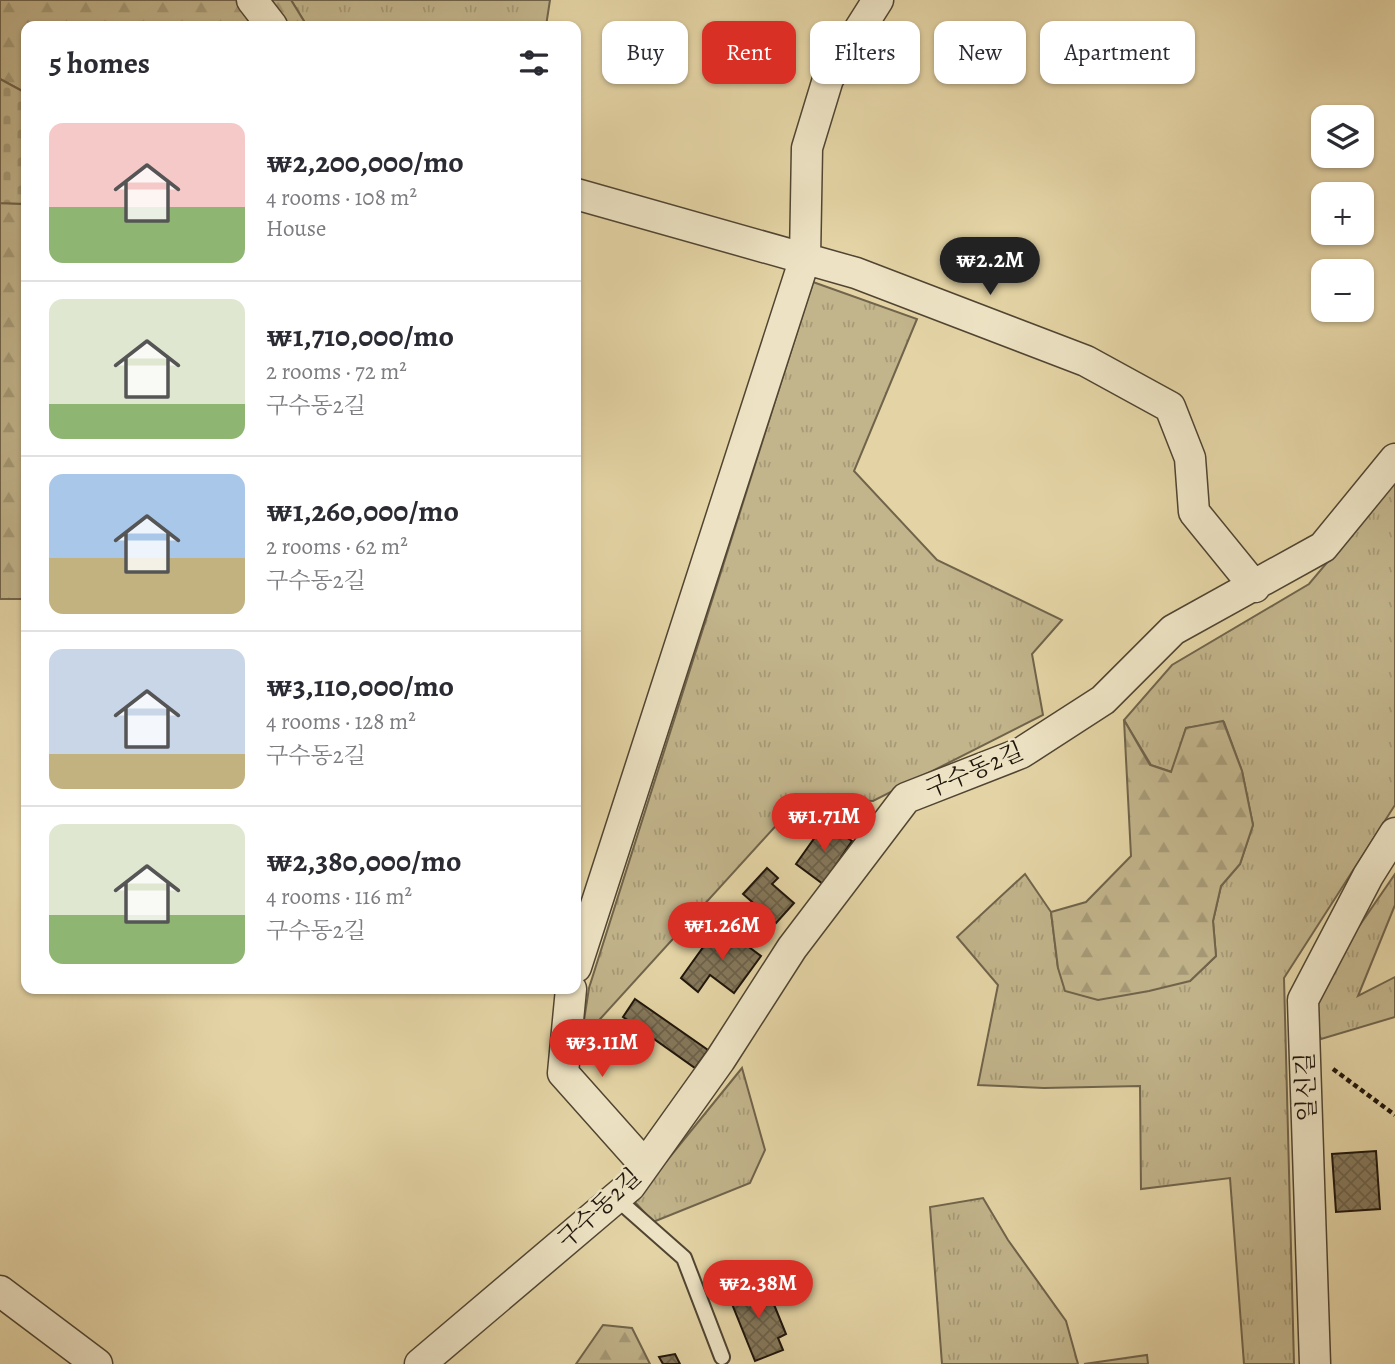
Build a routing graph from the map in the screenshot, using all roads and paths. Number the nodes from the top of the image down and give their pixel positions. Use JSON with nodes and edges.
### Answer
{"nodes":[{"id":1,"x":252,"y":0,"type":"edge"},
{"id":2,"x":878,"y":0,"type":"edge"},
{"id":3,"x":268,"y":21,"type":"edge"},
{"id":4,"x":581,"y":195,"type":"edge"},
{"id":5,"x":805,"y":258,"type":"junction"},
{"id":6,"x":1395,"y":459,"type":"edge"},
{"id":7,"x":1255,"y":587,"type":"junction"},
{"id":8,"x":1395,"y":833,"type":"edge"},
{"id":9,"x":581,"y":952,"type":"edge"},
{"id":10,"x":571,"y":994,"type":"edge"},
{"id":11,"x":1305,"y":1048,"type":"junction"},
{"id":12,"x":1395,"y":1115,"type":"edge"},
{"id":13,"x":645,"y":1165,"type":"junction"},
{"id":14,"x":616,"y":1198,"type":"junction"},
{"id":15,"x":0,"y":1290,"type":"edge"},
{"id":16,"x":722,"y":1357,"type":"dead end"},
{"id":17,"x":97,"y":1364,"type":"edge"},
{"id":18,"x":420,"y":1364,"type":"edge"},
{"id":19,"x":1315,"y":1364,"type":"edge"}],
"edges":[{"from":1,"to":3,"type":"street"},
{"from":2,"to":5,"type":"street"},
{"from":4,"to":5,"type":"street"},
{"from":5,"to":7,"type":"street"},
{"from":5,"to":9,"type":"street"},
{"from":6,"to":7,"type":"street","name":"구수동2길"},
{"from":7,"to":13,"type":"street","name":"구수동2길"},
{"from":8,"to":11,"type":"street","name":"일신길"},
{"from":10,"to":13,"type":"street"},
{"from":11,"to":12,"type":"path"},
{"from":11,"to":19,"type":"street","name":"일신길"},
{"from":13,"to":14,"type":"street","name":"구수동2길"},
{"from":14,"to":16,"type":"lane"},
{"from":14,"to":18,"type":"street","name":"구수동2길"},
{"from":15,"to":17,"type":"street"}]}
